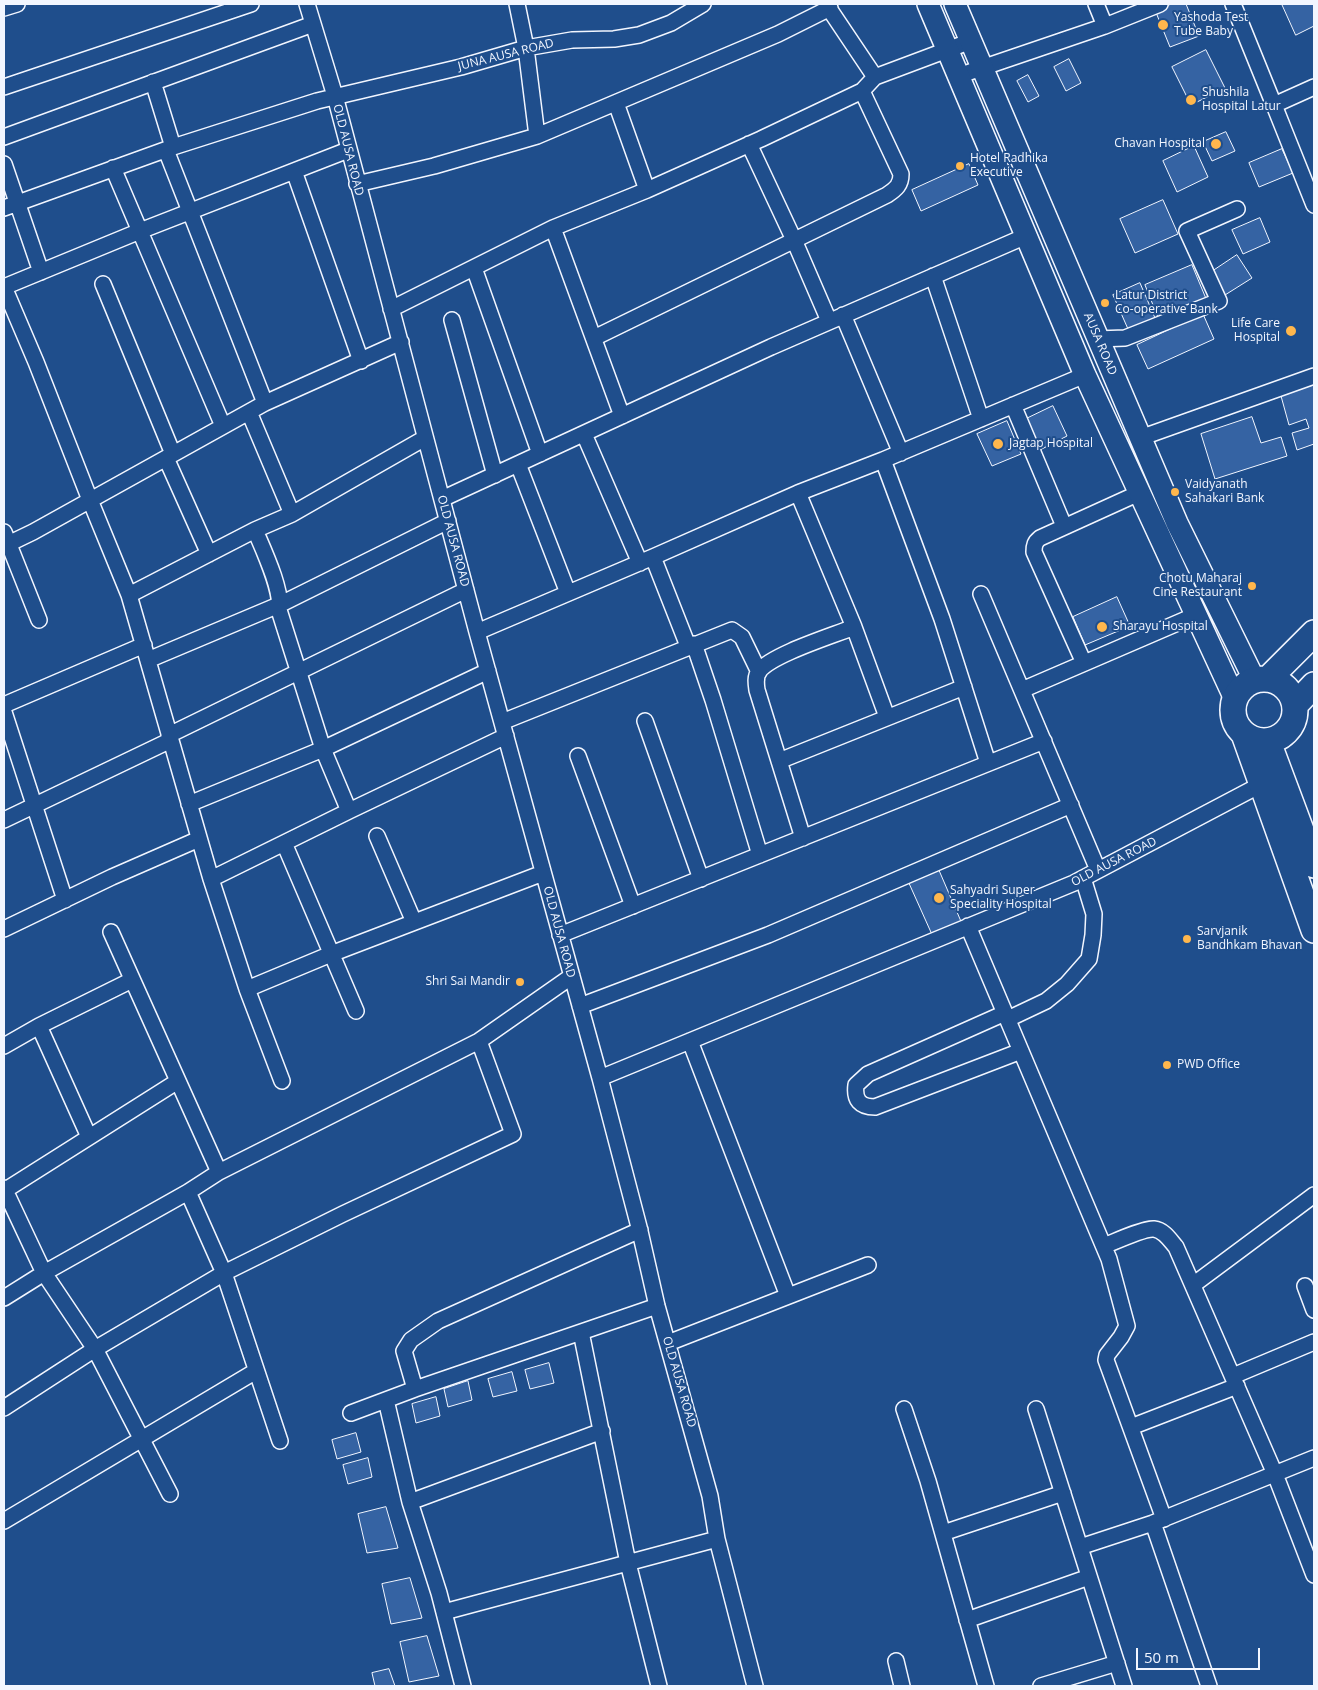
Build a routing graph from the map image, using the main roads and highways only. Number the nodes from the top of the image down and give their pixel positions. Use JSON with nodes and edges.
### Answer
{"nodes":[{"id":1,"x":928,"y":4,"type":"edge"},
{"id":2,"x":955,"y":4,"type":"edge"},
{"id":3,"x":1314,"y":633,"type":"edge"},
{"id":4,"x":1262,"y":680,"type":"junction"},
{"id":5,"x":1314,"y":685,"type":"edge"},
{"id":6,"x":1235,"y":699,"type":"junction"},
{"id":7,"x":1295,"y":705,"type":"junction"},
{"id":8,"x":1244,"y":734,"type":"junction"},
{"id":9,"x":1268,"y":742,"type":"junction"},
{"id":10,"x":1314,"y":865,"type":"edge"},
{"id":11,"x":1314,"y":930,"type":"edge"}],
"edges":[{"from":1,"to":6,"type":"main road"},
{"from":2,"to":4,"type":"main road","name":"AUSA ROAD"},
{"from":3,"to":4,"type":"highway"},
{"from":4,"to":6,"type":"highway"},
{"from":4,"to":7,"type":"highway"},
{"from":5,"to":7,"type":"highway"},
{"from":6,"to":8,"type":"highway"},
{"from":7,"to":9,"type":"highway"},
{"from":8,"to":9,"type":"highway"},
{"from":8,"to":11,"type":"highway"},
{"from":9,"to":10,"type":"highway"}]}
